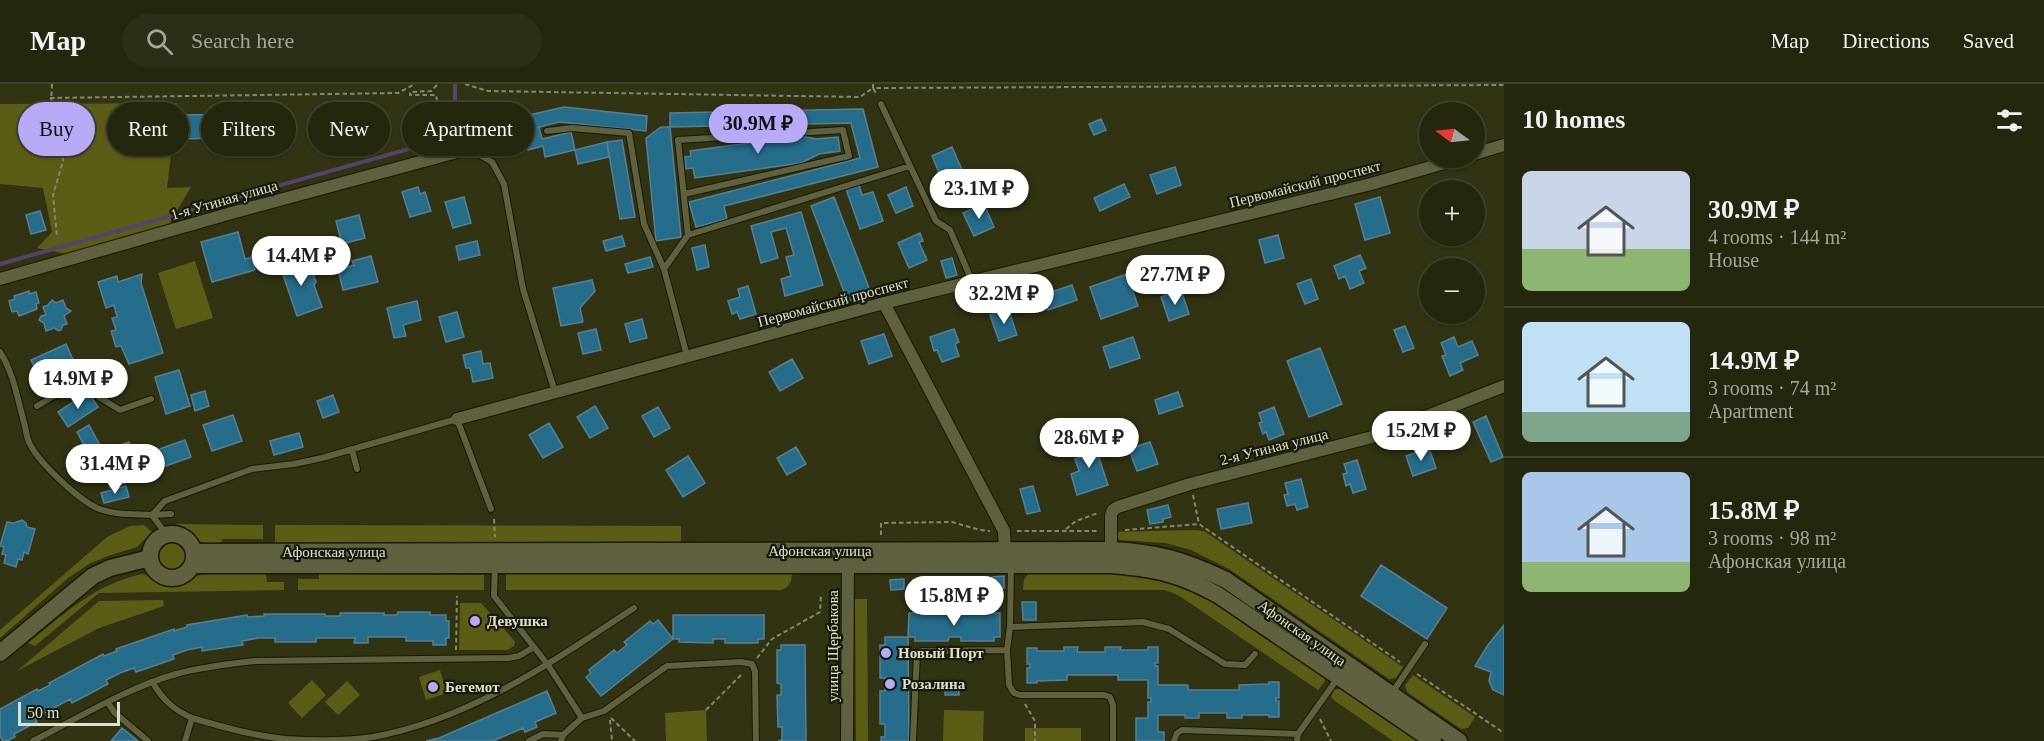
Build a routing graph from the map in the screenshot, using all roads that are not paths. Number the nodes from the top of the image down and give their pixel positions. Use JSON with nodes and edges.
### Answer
{"nodes":[{"id":1,"x":881,"y":104,"type":"road end"},
{"id":2,"x":547,"y":132,"type":"dead end"},
{"id":3,"x":1504,"y":146,"type":"edge"},
{"id":4,"x":1485,"y":151,"type":"edge"},
{"id":5,"x":442,"y":156,"type":"edge"},
{"id":6,"x":481,"y":156,"type":"edge"},
{"id":7,"x":910,"y":166,"type":"junction"},
{"id":8,"x":1427,"y":168,"type":"edge"},
{"id":9,"x":684,"y":194,"type":"junction"},
{"id":10,"x":688,"y":235,"type":"junction"},
{"id":11,"x":664,"y":269,"type":"junction"},
{"id":12,"x":0,"y":279,"type":"edge"},
{"id":13,"x":972,"y":282,"type":"junction"},
{"id":14,"x":884,"y":303,"type":"junction"},
{"id":15,"x":0,"y":352,"type":"edge"},
{"id":16,"x":687,"y":356,"type":"junction"},
{"id":17,"x":1504,"y":386,"type":"edge"},
{"id":18,"x":555,"y":392,"type":"junction"},
{"id":19,"x":151,"y":399,"type":"dead end"},
{"id":20,"x":37,"y":406,"type":"dead end"},
{"id":21,"x":457,"y":419,"type":"junction"},
{"id":22,"x":352,"y":450,"type":"junction"},
{"id":23,"x":357,"y":469,"type":"dead end"},
{"id":24,"x":491,"y":509,"type":"road end"},
{"id":25,"x":171,"y":514,"type":"dead end"},
{"id":26,"x":152,"y":515,"type":"junction"},
{"id":27,"x":166,"y":534,"type":"junction"},
{"id":28,"x":1111,"y":557,"type":"junction"},
{"id":29,"x":150,"y":558,"type":"junction"},
{"id":30,"x":194,"y":558,"type":"junction"},
{"id":31,"x":495,"y":558,"type":"junction"},
{"id":32,"x":848,"y":558,"type":"junction"},
{"id":33,"x":1008,"y":558,"type":"junction"},
{"id":34,"x":634,"y":608,"type":"dead end"},
{"id":35,"x":1010,"y":627,"type":"junction"},
{"id":36,"x":1425,"y":644,"type":"dead end"},
{"id":37,"x":534,"y":647,"type":"junction"},
{"id":38,"x":1007,"y":650,"type":"junction"},
{"id":39,"x":0,"y":653,"type":"edge"},
{"id":40,"x":1254,"y":654,"type":"dead end"},
{"id":41,"x":548,"y":665,"type":"junction"},
{"id":42,"x":1343,"y":670,"type":"junction"},
{"id":43,"x":153,"y":682,"type":"junction"},
{"id":44,"x":1387,"y":700,"type":"junction"},
{"id":45,"x":108,"y":703,"type":"junction"},
{"id":46,"x":192,"y":718,"type":"junction"},
{"id":47,"x":582,"y":718,"type":"junction"},
{"id":48,"x":562,"y":738,"type":"edge"},
{"id":49,"x":1298,"y":738,"type":"edge"},
{"id":50,"x":33,"y":741,"type":"edge"},
{"id":51,"x":148,"y":741,"type":"edge"},
{"id":52,"x":185,"y":741,"type":"edge"},
{"id":53,"x":529,"y":741,"type":"edge"},
{"id":54,"x":756,"y":741,"type":"edge"},
{"id":55,"x":847,"y":741,"type":"edge"},
{"id":56,"x":913,"y":741,"type":"edge"},
{"id":57,"x":1113,"y":741,"type":"edge"},
{"id":58,"x":1174,"y":741,"type":"edge"},
{"id":59,"x":1433,"y":741,"type":"edge"},
{"id":60,"x":1459,"y":741,"type":"edge"}],
"edges":[{"from":1,"to":7,"type":"lane"},
{"from":2,"to":11,"type":"lane"},
{"from":3,"to":4,"type":"street"},
{"from":5,"to":12,"type":"street","name":"1-я Утиная улица"},
{"from":6,"to":18,"type":"lane"},
{"from":7,"to":10,"type":"lane"},
{"from":7,"to":13,"type":"lane"},
{"from":8,"to":13,"type":"street","name":"Первомайский проспект"},
{"from":9,"to":9,"type":"lane"},
{"from":9,"to":10,"type":"lane"},
{"from":10,"to":11,"type":"lane"},
{"from":11,"to":16,"type":"lane"},
{"from":13,"to":14,"type":"street","name":"Первомайский проспект"},
{"from":14,"to":16,"type":"street","name":"Первомайский проспект"},
{"from":14,"to":33,"type":"street"},
{"from":15,"to":26,"type":"lane"},
{"from":16,"to":18,"type":"street","name":"Первомайский проспект"},
{"from":17,"to":28,"type":"street","name":"2-я Утиная улица"},
{"from":18,"to":21,"type":"street","name":"Первомайский проспект"},
{"from":19,"to":20,"type":"lane"},
{"from":21,"to":22,"type":"lane"},
{"from":21,"to":24,"type":"lane"},
{"from":22,"to":23,"type":"lane"},
{"from":22,"to":26,"type":"lane"},
{"from":25,"to":26,"type":"lane"},
{"from":26,"to":27,"type":"lane"},
{"from":27,"to":29,"type":"street"},
{"from":27,"to":30,"type":"street"},
{"from":28,"to":33,"type":"street","name":"Афонская улица"},
{"from":28,"to":42,"type":"street","name":"Афонская улица"},
{"from":29,"to":30,"type":"street","name":"Афонская улица"},
{"from":29,"to":39,"type":"street"},
{"from":30,"to":31,"type":"street","name":"Афонская улица"},
{"from":31,"to":32,"type":"street","name":"Афонская улица"},
{"from":31,"to":37,"type":"lane"},
{"from":32,"to":33,"type":"street","name":"Афонская улица"},
{"from":32,"to":55,"type":"street","name":"улица Щербакова"},
{"from":33,"to":35,"type":"lane"},
{"from":34,"to":41,"type":"lane"},
{"from":35,"to":38,"type":"lane"},
{"from":35,"to":40,"type":"lane"},
{"from":36,"to":44,"type":"lane"},
{"from":37,"to":41,"type":"lane"},
{"from":37,"to":43,"type":"lane"},
{"from":38,"to":56,"type":"lane"},
{"from":38,"to":57,"type":"lane"},
{"from":41,"to":46,"type":"lane"},
{"from":41,"to":47,"type":"lane"},
{"from":42,"to":44,"type":"street","name":"Афонская улица"},
{"from":42,"to":49,"type":"lane"},
{"from":43,"to":45,"type":"lane"},
{"from":43,"to":46,"type":"lane"},
{"from":44,"to":59,"type":"street","name":"Афонская улица"},
{"from":44,"to":60,"type":"street","name":"Афонская улица"},
{"from":45,"to":50,"type":"lane"},
{"from":45,"to":51,"type":"lane"},
{"from":46,"to":52,"type":"lane"},
{"from":47,"to":48,"type":"lane"},
{"from":47,"to":54,"type":"lane"},
{"from":48,"to":53,"type":"lane"},
{"from":49,"to":58,"type":"lane"}]}
